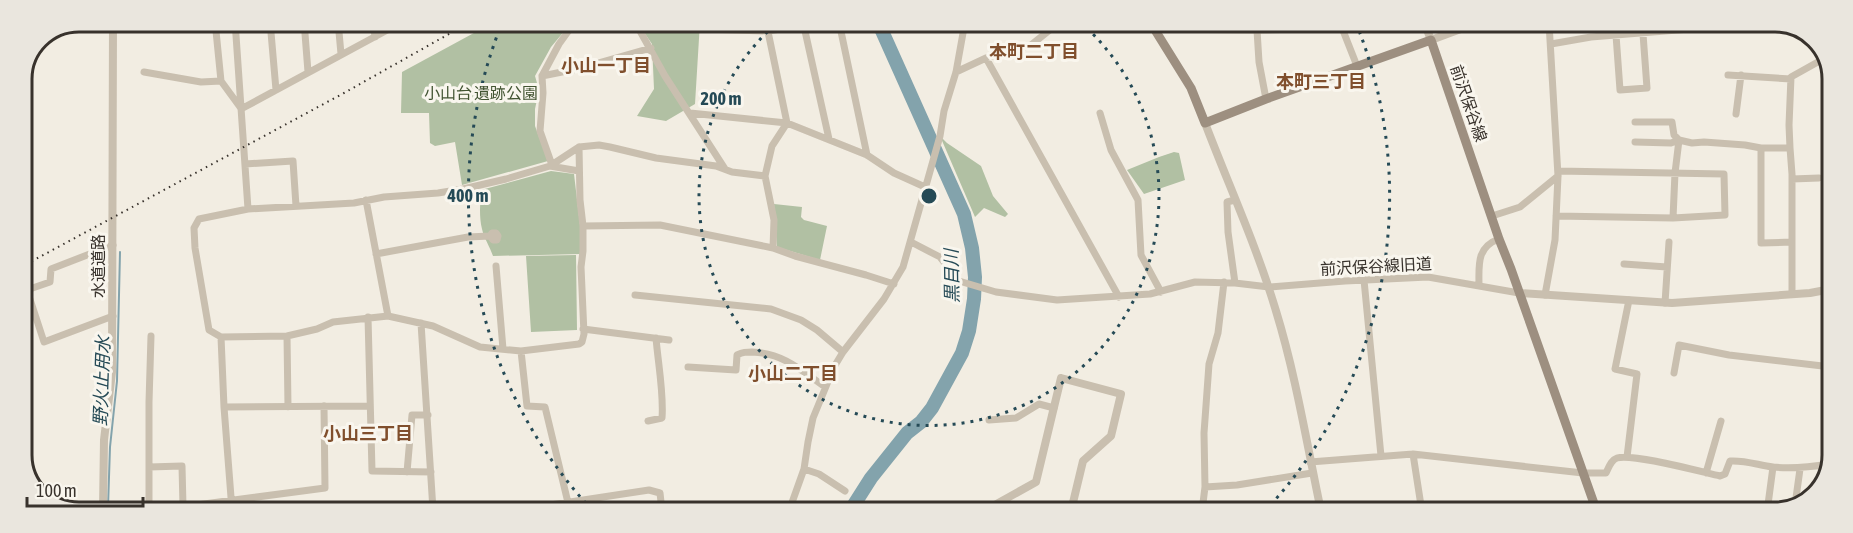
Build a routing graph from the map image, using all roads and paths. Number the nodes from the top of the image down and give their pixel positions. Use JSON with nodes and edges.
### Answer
{"nodes":[{"id":1,"x":113,"y":31,"type":"edge"},
{"id":2,"x":215,"y":31,"type":"edge"},
{"id":3,"x":236,"y":31,"type":"edge"},
{"id":4,"x":271,"y":31,"type":"edge"},
{"id":5,"x":305,"y":31,"type":"edge"},
{"id":6,"x":339,"y":31,"type":"edge"},
{"id":7,"x":374,"y":31,"type":"edge"},
{"id":8,"x":387,"y":31,"type":"edge"},
{"id":9,"x":569,"y":31,"type":"edge"},
{"id":10,"x":641,"y":31,"type":"edge"},
{"id":11,"x":768,"y":31,"type":"edge"},
{"id":12,"x":805,"y":31,"type":"edge"},
{"id":13,"x":841,"y":31,"type":"edge"},
{"id":14,"x":963,"y":31,"type":"edge"},
{"id":15,"x":1049,"y":31,"type":"edge"},
{"id":16,"x":1155,"y":31,"type":"edge"},
{"id":17,"x":1257,"y":31,"type":"edge"},
{"id":18,"x":1344,"y":31,"type":"edge"},
{"id":19,"x":1428,"y":31,"type":"edge"},
{"id":20,"x":1454,"y":31,"type":"edge"},
{"id":21,"x":1550,"y":31,"type":"edge"},
{"id":22,"x":1672,"y":31,"type":"edge"},
{"id":23,"x":1643,"y":34,"type":"junction"},
{"id":24,"x":1616,"y":35,"type":"junction"},
{"id":25,"x":375,"y":38,"type":"junction"},
{"id":26,"x":1431,"y":40,"type":"junction"},
{"id":27,"x":1551,"y":44,"type":"junction"},
{"id":28,"x":651,"y":48,"type":"junction"},
{"id":29,"x":341,"y":54,"type":"junction"},
{"id":30,"x":986,"y":58,"type":"junction"},
{"id":31,"x":1818,"y":62,"type":"edge"},
{"id":32,"x":1357,"y":66,"type":"junction"},
{"id":33,"x":144,"y":72,"type":"dead end"},
{"id":34,"x":308,"y":72,"type":"junction"},
{"id":35,"x":956,"y":72,"type":"junction"},
{"id":36,"x":1728,"y":75,"type":"dead end"},
{"id":37,"x":1741,"y":75,"type":"junction"},
{"id":38,"x":542,"y":76,"type":"junction"},
{"id":39,"x":1791,"y":79,"type":"junction"},
{"id":40,"x":221,"y":81,"type":"junction"},
{"id":41,"x":276,"y":90,"type":"junction"},
{"id":42,"x":1266,"y":99,"type":"junction"},
{"id":43,"x":241,"y":110,"type":"junction"},
{"id":44,"x":690,"y":113,"type":"junction"},
{"id":45,"x":1101,"y":113,"type":"dead end"},
{"id":46,"x":1736,"y":114,"type":"dead end"},
{"id":47,"x":1635,"y":122,"type":"dead end"},
{"id":48,"x":787,"y":123,"type":"junction"},
{"id":49,"x":1205,"y":123,"type":"junction"},
{"id":50,"x":829,"y":139,"type":"junction"},
{"id":51,"x":1679,"y":140,"type":"junction"},
{"id":52,"x":1635,"y":142,"type":"dead end"},
{"id":53,"x":579,"y":147,"type":"junction"},
{"id":54,"x":1761,"y":148,"type":"junction"},
{"id":55,"x":1790,"y":148,"type":"junction"},
{"id":56,"x":867,"y":155,"type":"junction"},
{"id":57,"x":245,"y":164,"type":"junction"},
{"id":58,"x":551,"y":166,"type":"junction"},
{"id":59,"x":725,"y":169,"type":"junction"},
{"id":60,"x":579,"y":171,"type":"junction"},
{"id":61,"x":1558,"y":173,"type":"junction"},
{"id":62,"x":1675,"y":173,"type":"junction"},
{"id":63,"x":765,"y":176,"type":"junction"},
{"id":64,"x":1819,"y":178,"type":"dead end"},
{"id":65,"x":1792,"y":179,"type":"junction"},
{"id":66,"x":926,"y":187,"type":"junction"},
{"id":67,"x":366,"y":200,"type":"junction"},
{"id":68,"x":1235,"y":200,"type":"junction"},
{"id":69,"x":296,"y":206,"type":"junction"},
{"id":70,"x":248,"y":209,"type":"junction"},
{"id":71,"x":1492,"y":216,"type":"junction"},
{"id":72,"x":1556,"y":216,"type":"junction"},
{"id":73,"x":1673,"y":218,"type":"junction"},
{"id":74,"x":583,"y":226,"type":"junction"},
{"id":75,"x":490,"y":236,"type":"dead end"},
{"id":76,"x":1499,"y":239,"type":"junction"},
{"id":77,"x":911,"y":242,"type":"junction"},
{"id":78,"x":1669,"y":242,"type":"dead end"},
{"id":79,"x":1792,"y":242,"type":"junction"},
{"id":80,"x":113,"y":245,"type":"junction"},
{"id":81,"x":774,"y":248,"type":"junction"},
{"id":82,"x":376,"y":254,"type":"junction"},
{"id":83,"x":1624,"y":264,"type":"dead end"},
{"id":84,"x":496,"y":266,"type":"dead end"},
{"id":85,"x":1667,"y":267,"type":"junction"},
{"id":86,"x":1364,"y":280,"type":"junction"},
{"id":87,"x":1224,"y":282,"type":"junction"},
{"id":88,"x":1235,"y":283,"type":"junction"},
{"id":89,"x":894,"y":284,"type":"junction"},
{"id":90,"x":1479,"y":286,"type":"junction"},
{"id":91,"x":1269,"y":287,"type":"junction"},
{"id":92,"x":32,"y":288,"type":"edge"},
{"id":93,"x":1822,"y":290,"type":"edge"},
{"id":94,"x":1161,"y":292,"type":"junction"},
{"id":95,"x":1519,"y":293,"type":"junction"},
{"id":96,"x":1792,"y":294,"type":"junction"},
{"id":97,"x":634,"y":295,"type":"dead end"},
{"id":98,"x":1545,"y":295,"type":"junction"},
{"id":99,"x":1119,"y":297,"type":"junction"},
{"id":100,"x":1629,"y":300,"type":"junction"},
{"id":101,"x":1665,"y":303,"type":"junction"},
{"id":102,"x":32,"y":310,"type":"edge"},
{"id":103,"x":113,"y":315,"type":"junction"},
{"id":104,"x":388,"y":316,"type":"junction"},
{"id":105,"x":368,"y":317,"type":"junction"},
{"id":106,"x":421,"y":323,"type":"junction"},
{"id":107,"x":583,"y":329,"type":"junction"},
{"id":108,"x":151,"y":336,"type":"dead end"},
{"id":109,"x":287,"y":336,"type":"junction"},
{"id":110,"x":221,"y":337,"type":"junction"},
{"id":111,"x":656,"y":338,"type":"junction"},
{"id":112,"x":669,"y":339,"type":"dead end"},
{"id":113,"x":503,"y":350,"type":"junction"},
{"id":114,"x":521,"y":351,"type":"junction"},
{"id":115,"x":843,"y":352,"type":"junction"},
{"id":116,"x":1822,"y":366,"type":"edge"},
{"id":117,"x":688,"y":367,"type":"dead end"},
{"id":118,"x":1674,"y":373,"type":"dead end"},
{"id":119,"x":825,"y":387,"type":"junction"},
{"id":120,"x":324,"y":406,"type":"junction"},
{"id":121,"x":370,"y":406,"type":"junction"},
{"id":122,"x":224,"y":407,"type":"junction"},
{"id":123,"x":288,"y":407,"type":"junction"},
{"id":124,"x":1054,"y":408,"type":"junction"},
{"id":125,"x":428,"y":415,"type":"junction"},
{"id":126,"x":989,"y":420,"type":"dead end"},
{"id":127,"x":648,"y":421,"type":"dead end"},
{"id":128,"x":1721,"y":421,"type":"dead end"},
{"id":129,"x":1413,"y":454,"type":"junction"},
{"id":130,"x":1380,"y":456,"type":"junction"},
{"id":131,"x":1627,"y":457,"type":"junction"},
{"id":132,"x":1310,"y":462,"type":"junction"},
{"id":133,"x":1820,"y":466,"type":"edge"},
{"id":134,"x":149,"y":467,"type":"junction"},
{"id":135,"x":1773,"y":467,"type":"junction"},
{"id":136,"x":804,"y":469,"type":"junction"},
{"id":137,"x":1800,"y":469,"type":"junction"},
{"id":138,"x":407,"y":472,"type":"junction"},
{"id":139,"x":431,"y":472,"type":"junction"},
{"id":140,"x":1312,"y":473,"type":"junction"},
{"id":141,"x":1583,"y":473,"type":"junction"},
{"id":142,"x":1706,"y":473,"type":"junction"},
{"id":143,"x":1205,"y":487,"type":"junction"},
{"id":144,"x":846,"y":491,"type":"dead end"},
{"id":145,"x":1796,"y":496,"type":"edge"},
{"id":146,"x":230,"y":501,"type":"junction"},
{"id":147,"x":103,"y":502,"type":"edge"},
{"id":148,"x":152,"y":502,"type":"edge"},
{"id":149,"x":183,"y":502,"type":"edge"},
{"id":150,"x":221,"y":502,"type":"edge"},
{"id":151,"x":434,"y":502,"type":"edge"},
{"id":152,"x":568,"y":502,"type":"joint"},
{"id":153,"x":661,"y":502,"type":"edge"},
{"id":154,"x":792,"y":502,"type":"edge"},
{"id":155,"x":1000,"y":502,"type":"edge"},
{"id":156,"x":1073,"y":502,"type":"edge"},
{"id":157,"x":1203,"y":502,"type":"edge"},
{"id":158,"x":1319,"y":502,"type":"edge"},
{"id":159,"x":1420,"y":502,"type":"edge"},
{"id":160,"x":1593,"y":502,"type":"edge"},
{"id":161,"x":1768,"y":502,"type":"edge"}],
"edges":[{"from":1,"to":80,"type":"street","name":"水道道路"},
{"from":2,"to":40,"type":"street"},
{"from":3,"to":43,"type":"street"},
{"from":4,"to":41,"type":"street"},
{"from":5,"to":34,"type":"street"},
{"from":6,"to":29,"type":"street"},
{"from":7,"to":25,"type":"street"},
{"from":8,"to":25,"type":"street"},
{"from":9,"to":38,"type":"street"},
{"from":10,"to":28,"type":"street"},
{"from":11,"to":48,"type":"street"},
{"from":12,"to":50,"type":"street"},
{"from":13,"to":56,"type":"street"},
{"from":14,"to":35,"type":"street"},
{"from":15,"to":30,"type":"street"},
{"from":16,"to":49,"type":"main road"},
{"from":17,"to":42,"type":"street"},
{"from":18,"to":32,"type":"street"},
{"from":19,"to":26,"type":"street"},
{"from":20,"to":26,"type":"street"},
{"from":21,"to":27,"type":"street"},
{"from":22,"to":23,"type":"street"},
{"from":23,"to":24,"type":"street"},
{"from":23,"to":24,"type":"street"},
{"from":24,"to":27,"type":"street"},
{"from":25,"to":29,"type":"street"},
{"from":26,"to":32,"type":"main road"},
{"from":26,"to":71,"type":"main road","name":"前沢保谷線"},
{"from":27,"to":61,"type":"street"},
{"from":28,"to":38,"type":"street"},
{"from":28,"to":44,"type":"street"},
{"from":29,"to":34,"type":"street"},
{"from":30,"to":35,"type":"street"},
{"from":30,"to":99,"type":"street"},
{"from":31,"to":39,"type":"street"},
{"from":32,"to":42,"type":"main road"},
{"from":33,"to":40,"type":"street"},
{"from":34,"to":41,"type":"street"},
{"from":35,"to":66,"type":"street"},
{"from":36,"to":37,"type":"street"},
{"from":37,"to":39,"type":"street"},
{"from":37,"to":46,"type":"street"},
{"from":38,"to":58,"type":"street"},
{"from":39,"to":55,"type":"street"},
{"from":40,"to":43,"type":"street"},
{"from":41,"to":43,"type":"street"},
{"from":42,"to":49,"type":"main road"},
{"from":43,"to":57,"type":"street"},
{"from":44,"to":48,"type":"street"},
{"from":44,"to":59,"type":"street"},
{"from":45,"to":94,"type":"street"},
{"from":47,"to":51,"type":"street"},
{"from":48,"to":50,"type":"street"},
{"from":48,"to":63,"type":"street"},
{"from":49,"to":68,"type":"street"},
{"from":50,"to":56,"type":"street"},
{"from":51,"to":52,"type":"street"},
{"from":51,"to":54,"type":"street"},
{"from":51,"to":62,"type":"street"},
{"from":53,"to":58,"type":"street"},
{"from":53,"to":59,"type":"street"},
{"from":53,"to":60,"type":"street"},
{"from":54,"to":55,"type":"street"},
{"from":54,"to":79,"type":"street"},
{"from":55,"to":65,"type":"street"},
{"from":56,"to":66,"type":"street"},
{"from":57,"to":69,"type":"street"},
{"from":57,"to":70,"type":"street"},
{"from":58,"to":60,"type":"street"},
{"from":58,"to":67,"type":"street"},
{"from":59,"to":63,"type":"street"},
{"from":60,"to":74,"type":"street"},
{"from":61,"to":62,"type":"street"},
{"from":61,"to":71,"type":"street"},
{"from":61,"to":72,"type":"street"},
{"from":62,"to":73,"type":"street"},
{"from":62,"to":73,"type":"street"},
{"from":63,"to":81,"type":"street"},
{"from":64,"to":65,"type":"street"},
{"from":65,"to":79,"type":"street"},
{"from":66,"to":77,"type":"street"},
{"from":67,"to":69,"type":"street"},
{"from":67,"to":82,"type":"street"},
{"from":68,"to":88,"type":"street"},
{"from":68,"to":91,"type":"street"},
{"from":69,"to":70,"type":"street"},
{"from":70,"to":110,"type":"street"},
{"from":71,"to":76,"type":"main road","name":"前沢保谷線"},
{"from":72,"to":73,"type":"street"},
{"from":72,"to":98,"type":"street"},
{"from":74,"to":81,"type":"street"},
{"from":74,"to":107,"type":"street"},
{"from":75,"to":82,"type":"street"},
{"from":76,"to":90,"type":"street"},
{"from":76,"to":95,"type":"main road","name":"前沢保谷線"},
{"from":77,"to":89,"type":"street"},
{"from":77,"to":99,"type":"street","name":"前沢保谷線旧道"},
{"from":78,"to":85,"type":"street"},
{"from":79,"to":96,"type":"street"},
{"from":80,"to":92,"type":"street"},
{"from":80,"to":103,"type":"street","name":"水道道路"},
{"from":81,"to":89,"type":"street"},
{"from":82,"to":104,"type":"street"},
{"from":83,"to":85,"type":"street"},
{"from":84,"to":113,"type":"street"},
{"from":85,"to":101,"type":"street"},
{"from":86,"to":90,"type":"street","name":"前沢保谷線旧道"},
{"from":86,"to":91,"type":"street","name":"前沢保谷線旧道"},
{"from":86,"to":130,"type":"street"},
{"from":87,"to":88,"type":"street","name":"前沢保谷線旧道"},
{"from":87,"to":94,"type":"street","name":"前沢保谷線旧道"},
{"from":87,"to":143,"type":"street"},
{"from":88,"to":91,"type":"street","name":"前沢保谷線旧道"},
{"from":89,"to":115,"type":"street"},
{"from":90,"to":95,"type":"street","name":"前沢保谷線旧道"},
{"from":91,"to":132,"type":"street"},
{"from":93,"to":96,"type":"street"},
{"from":94,"to":99,"type":"street","name":"前沢保谷線旧道"},
{"from":95,"to":98,"type":"street"},
{"from":95,"to":141,"type":"main road","name":"前沢保谷線"},
{"from":96,"to":101,"type":"street"},
{"from":97,"to":115,"type":"street"},
{"from":98,"to":100,"type":"street"},
{"from":100,"to":101,"type":"street"},
{"from":100,"to":131,"type":"street"},
{"from":102,"to":103,"type":"street"},
{"from":103,"to":147,"type":"street","name":"水道道路"},
{"from":104,"to":105,"type":"street"},
{"from":104,"to":106,"type":"street"},
{"from":105,"to":109,"type":"street"},
{"from":105,"to":121,"type":"street"},
{"from":106,"to":113,"type":"street"},
{"from":106,"to":125,"type":"street"},
{"from":107,"to":111,"type":"street"},
{"from":107,"to":114,"type":"street"},
{"from":108,"to":134,"type":"street"},
{"from":109,"to":110,"type":"street"},
{"from":109,"to":123,"type":"street"},
{"from":110,"to":122,"type":"street"},
{"from":111,"to":112,"type":"street"},
{"from":111,"to":127,"type":"street"},
{"from":113,"to":114,"type":"street"},
{"from":114,"to":152,"type":"street"},
{"from":115,"to":119,"type":"street"},
{"from":116,"to":118,"type":"street"},
{"from":117,"to":119,"type":"street"},
{"from":119,"to":136,"type":"street"},
{"from":120,"to":121,"type":"street"},
{"from":120,"to":123,"type":"street"},
{"from":120,"to":146,"type":"street"},
{"from":121,"to":138,"type":"street"},
{"from":122,"to":123,"type":"street"},
{"from":122,"to":146,"type":"street"},
{"from":124,"to":126,"type":"street"},
{"from":124,"to":155,"type":"street"},
{"from":124,"to":156,"type":"street"},
{"from":125,"to":138,"type":"street"},
{"from":125,"to":139,"type":"street"},
{"from":128,"to":142,"type":"street"},
{"from":129,"to":130,"type":"street"},
{"from":129,"to":141,"type":"street"},
{"from":129,"to":159,"type":"street"},
{"from":130,"to":132,"type":"street"},
{"from":131,"to":141,"type":"street"},
{"from":131,"to":142,"type":"street"},
{"from":132,"to":140,"type":"street"},
{"from":133,"to":137,"type":"street"},
{"from":134,"to":148,"type":"street"},
{"from":134,"to":149,"type":"street"},
{"from":135,"to":137,"type":"street"},
{"from":135,"to":142,"type":"street"},
{"from":135,"to":161,"type":"street"},
{"from":136,"to":144,"type":"street"},
{"from":136,"to":154,"type":"street"},
{"from":137,"to":145,"type":"street"},
{"from":138,"to":139,"type":"street"},
{"from":139,"to":151,"type":"street"},
{"from":140,"to":143,"type":"street"},
{"from":140,"to":158,"type":"street"},
{"from":141,"to":160,"type":"main road","name":"前沢保谷線"},
{"from":143,"to":157,"type":"street"},
{"from":146,"to":150,"type":"street"},
{"from":152,"to":153,"type":"street"}]}
